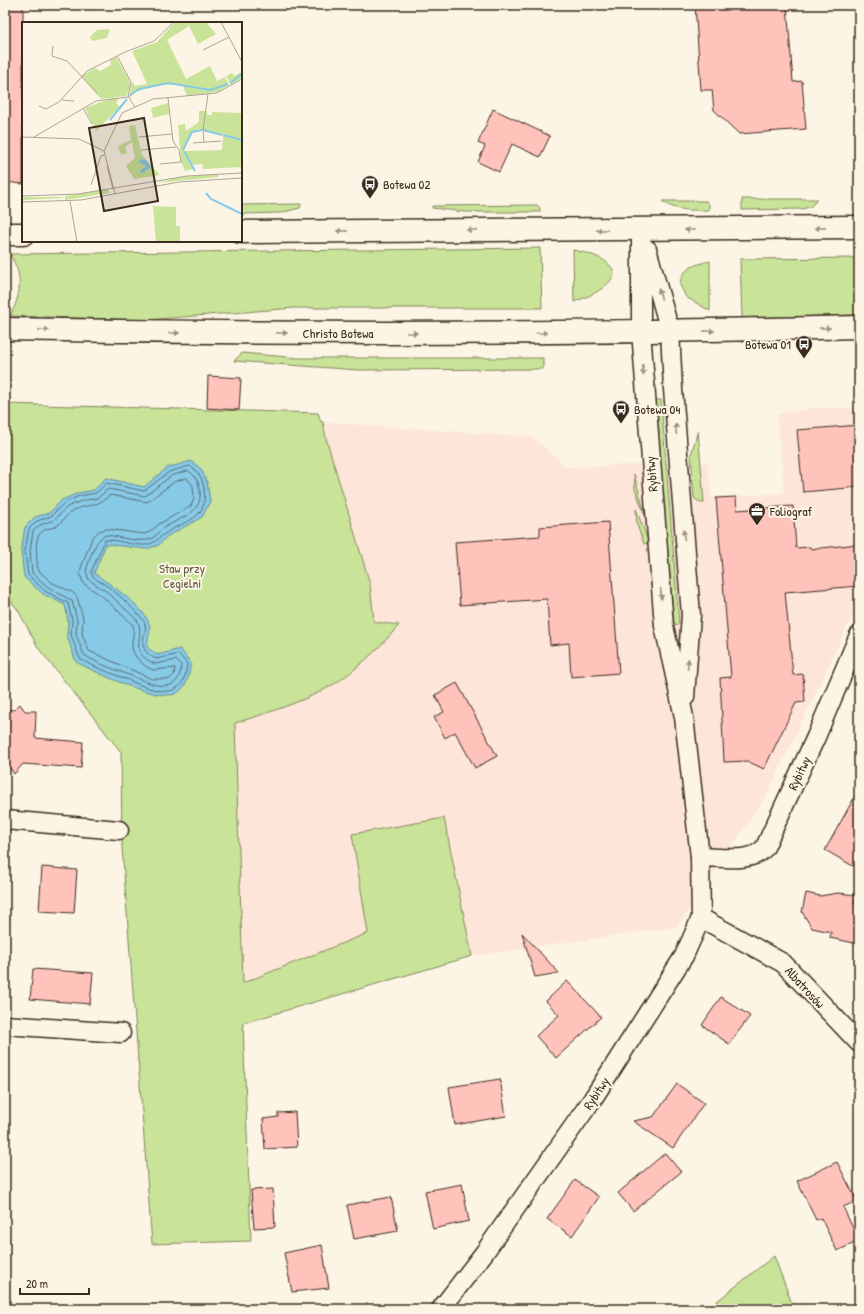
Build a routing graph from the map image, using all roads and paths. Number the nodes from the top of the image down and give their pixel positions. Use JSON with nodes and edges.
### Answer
{"nodes":[{"id":1,"x":859,"y":227,"type":"edge"},
{"id":2,"x":641,"y":229,"type":"junction"},
{"id":3,"x":242,"y":232,"type":"edge"},
{"id":4,"x":5,"y":234,"type":"edge"},
{"id":5,"x":22,"y":234,"type":"edge"},
{"id":6,"x":859,"y":327,"type":"edge"},
{"id":7,"x":5,"y":329,"type":"edge"},
{"id":8,"x":670,"y":331,"type":"junction"},
{"id":9,"x":641,"y":332,"type":"junction"},
{"id":10,"x":859,"y":635,"type":"edge"},
{"id":11,"x":684,"y":717,"type":"junction"},
{"id":12,"x":5,"y":820,"type":"edge"},
{"id":13,"x":119,"y":830,"type":"dead end"},
{"id":14,"x":700,"y":857,"type":"junction"},
{"id":15,"x":701,"y":918,"type":"junction"},
{"id":16,"x":5,"y":1025,"type":"edge"},
{"id":17,"x":121,"y":1033,"type":"dead end"},
{"id":18,"x":859,"y":1043,"type":"edge"},
{"id":19,"x":441,"y":1309,"type":"edge"}],
"edges":[{"from":1,"to":2,"type":"main road","one_way":true},
{"from":2,"to":3,"type":"main road","one_way":true},
{"from":8,"to":2,"type":"street","name":"Rybitwy","one_way":true},
{"from":2,"to":9,"type":"street","name":"Rybitwy"},
{"from":4,"to":5,"type":"main road"},
{"from":8,"to":6,"type":"main road","one_way":true},
{"from":7,"to":9,"type":"main road","name":"Christo Botewa","one_way":true},
{"from":8,"to":9,"type":"main road","name":"Christo Botewa"},
{"from":11,"to":8,"type":"street","name":"Rybitwy","one_way":true},
{"from":9,"to":11,"type":"street","name":"Rybitwy","one_way":true},
{"from":10,"to":14,"type":"street","name":"Rybitwy"},
{"from":11,"to":14,"type":"street","name":"Rybitwy"},
{"from":12,"to":13,"type":"street"},
{"from":14,"to":15,"type":"street","name":"Rybitwy"},
{"from":15,"to":18,"type":"street","name":"Albatrosów"},
{"from":15,"to":19,"type":"street","name":"Rybitwy"},
{"from":16,"to":17,"type":"street"}]}
